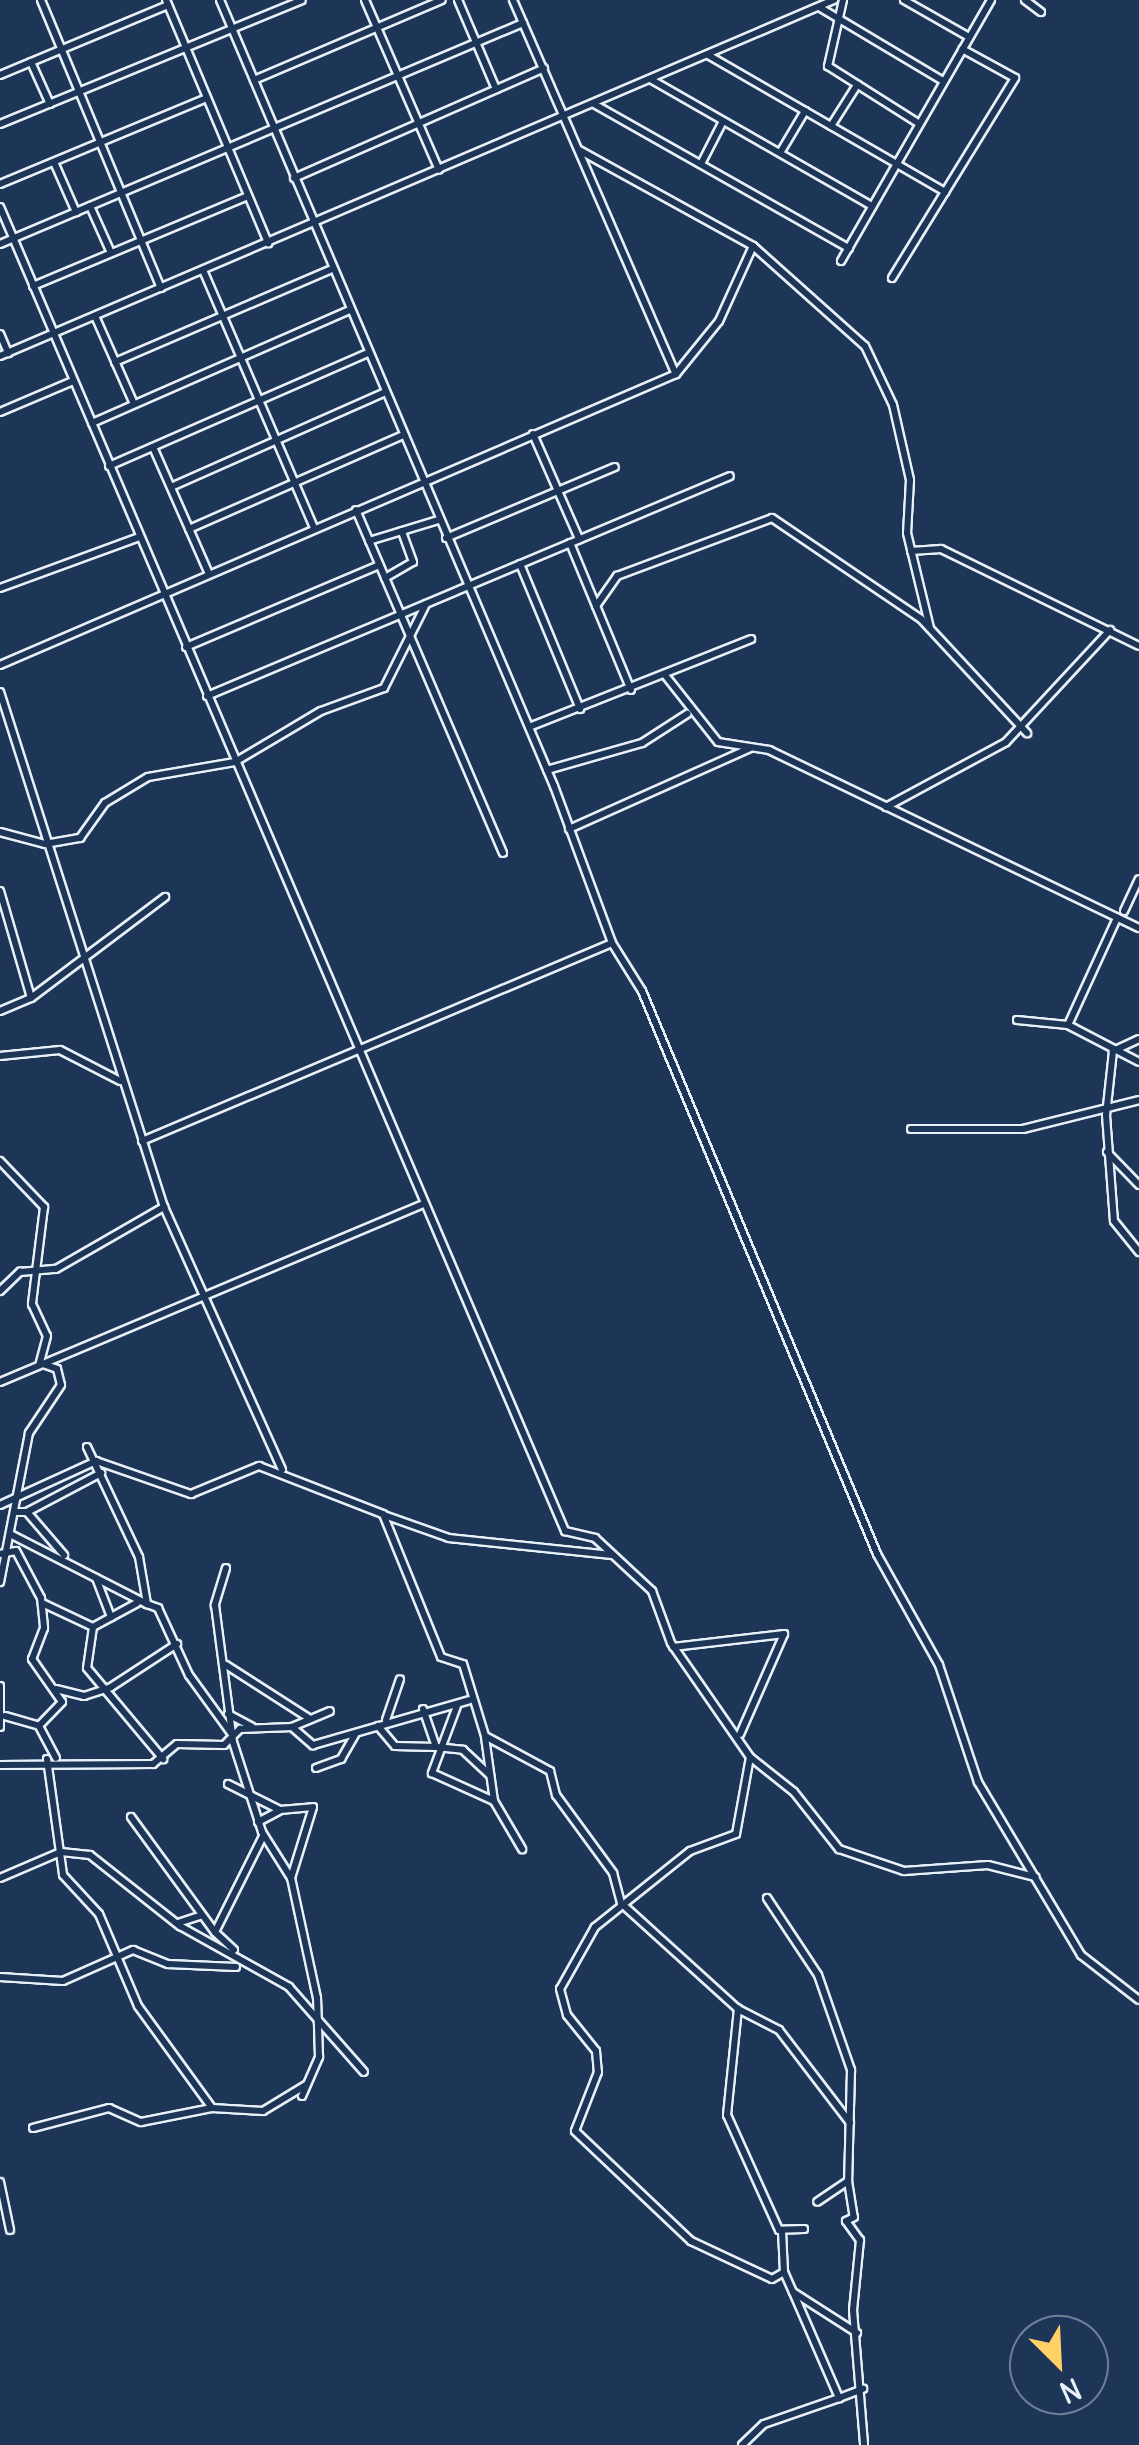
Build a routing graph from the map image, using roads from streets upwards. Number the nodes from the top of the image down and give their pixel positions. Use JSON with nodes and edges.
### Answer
{"nodes":[{"id":1,"x":41,"y":0,"type":"edge"},
{"id":2,"x":220,"y":0,"type":"edge"},
{"id":3,"x":270,"y":0,"type":"edge"},
{"id":4,"x":302,"y":0,"type":"edge"},
{"id":5,"x":365,"y":0,"type":"edge"},
{"id":6,"x":442,"y":0,"type":"edge"},
{"id":7,"x":458,"y":0,"type":"edge"},
{"id":8,"x":513,"y":0,"type":"edge"},
{"id":9,"x":834,"y":0,"type":"edge"},
{"id":10,"x":843,"y":0,"type":"edge"},
{"id":11,"x":904,"y":0,"type":"edge"},
{"id":12,"x":991,"y":0,"type":"edge"},
{"id":13,"x":1026,"y":0,"type":"edge"},
{"id":14,"x":167,"y":2,"type":"edge"},
{"id":15,"x":818,"y":7,"type":"junction"},
{"id":16,"x":275,"y":11,"type":"junction"},
{"id":17,"x":1041,"y":12,"type":"dead end"},
{"id":18,"x":838,"y":18,"type":"junction"},
{"id":19,"x":523,"y":23,"type":"junction"},
{"id":20,"x":377,"y":27,"type":"junction"},
{"id":21,"x":233,"y":30,"type":"junction"},
{"id":22,"x":969,"y":37,"type":"junction"},
{"id":23,"x":476,"y":43,"type":"junction"},
{"id":24,"x":186,"y":48,"type":"junction"},
{"id":25,"x":62,"y":49,"type":"junction"},
{"id":26,"x":962,"y":49,"type":"junction"},
{"id":27,"x":707,"y":55,"type":"junction"},
{"id":28,"x":31,"y":62,"type":"junction"},
{"id":29,"x":544,"y":68,"type":"junction"},
{"id":30,"x":0,"y":75,"type":"edge"},
{"id":31,"x":398,"y":76,"type":"junction"},
{"id":32,"x":651,"y":79,"type":"junction"},
{"id":33,"x":254,"y":80,"type":"junction"},
{"id":34,"x":943,"y":81,"type":"junction"},
{"id":35,"x":857,"y":84,"type":"junction"},
{"id":36,"x":496,"y":89,"type":"junction"},
{"id":37,"x":80,"y":92,"type":"junction"},
{"id":38,"x":207,"y":98,"type":"junction"},
{"id":39,"x":50,"y":104,"type":"junction"},
{"id":40,"x":594,"y":104,"type":"junction"},
{"id":41,"x":805,"y":111,"type":"junction"},
{"id":42,"x":564,"y":117,"type":"junction"},
{"id":43,"x":723,"y":121,"type":"junction"},
{"id":44,"x":418,"y":122,"type":"junction"},
{"id":45,"x":918,"y":122,"type":"junction"},
{"id":46,"x":0,"y":124,"type":"edge"},
{"id":47,"x":831,"y":126,"type":"junction"},
{"id":48,"x":274,"y":128,"type":"junction"},
{"id":49,"x":100,"y":142,"type":"junction"},
{"id":50,"x":228,"y":148,"type":"junction"},
{"id":51,"x":579,"y":150,"type":"junction"},
{"id":52,"x":780,"y":153,"type":"junction"},
{"id":53,"x":54,"y":162,"type":"junction"},
{"id":54,"x":700,"y":164,"type":"junction"},
{"id":55,"x":896,"y":164,"type":"junction"},
{"id":56,"x":439,"y":170,"type":"junction"},
{"id":57,"x":294,"y":178,"type":"junction"},
{"id":58,"x":0,"y":184,"type":"edge"},
{"id":59,"x":122,"y":192,"type":"junction"},
{"id":60,"x":945,"y":192,"type":"junction"},
{"id":61,"x":248,"y":196,"type":"junction"},
{"id":62,"x":90,"y":206,"type":"junction"},
{"id":63,"x":872,"y":206,"type":"junction"},
{"id":64,"x":0,"y":207,"type":"edge"},
{"id":65,"x":76,"y":212,"type":"junction"},
{"id":66,"x":314,"y":226,"type":"junction"},
{"id":67,"x":13,"y":238,"type":"junction"},
{"id":68,"x":142,"y":240,"type":"junction"},
{"id":69,"x":268,"y":243,"type":"junction"},
{"id":70,"x":0,"y":244,"type":"edge"},
{"id":71,"x":752,"y":246,"type":"junction"},
{"id":72,"x":849,"y":248,"type":"junction"},
{"id":73,"x":111,"y":253,"type":"junction"},
{"id":74,"x":841,"y":261,"type":"dead end"},
{"id":75,"x":332,"y":268,"type":"junction"},
{"id":76,"x":202,"y":270,"type":"junction"},
{"id":77,"x":892,"y":278,"type":"dead end"},
{"id":78,"x":33,"y":286,"type":"junction"},
{"id":79,"x":161,"y":288,"type":"junction"},
{"id":80,"x":350,"y":310,"type":"junction"},
{"id":81,"x":95,"y":316,"type":"junction"},
{"id":82,"x":222,"y":316,"type":"junction"},
{"id":83,"x":0,"y":334,"type":"edge"},
{"id":84,"x":54,"y":334,"type":"junction"},
{"id":85,"x":368,"y":353,"type":"junction"},
{"id":86,"x":4,"y":355,"type":"edge"},
{"id":87,"x":241,"y":358,"type":"junction"},
{"id":88,"x":115,"y":362,"type":"junction"},
{"id":89,"x":676,"y":374,"type":"junction"},
{"id":90,"x":73,"y":381,"type":"junction"},
{"id":91,"x":384,"y":392,"type":"junction"},
{"id":92,"x":259,"y":401,"type":"junction"},
{"id":93,"x":134,"y":404,"type":"junction"},
{"id":94,"x":0,"y":412,"type":"edge"},
{"id":95,"x":92,"y":422,"type":"junction"},
{"id":96,"x":532,"y":434,"type":"junction"},
{"id":97,"x":403,"y":435,"type":"junction"},
{"id":98,"x":276,"y":440,"type":"junction"},
{"id":99,"x":153,"y":447,"type":"junction"},
{"id":100,"x":110,"y":466,"type":"junction"},
{"id":101,"x":616,"y":467,"type":"dead end"},
{"id":102,"x":730,"y":476,"type":"dead end"},
{"id":103,"x":422,"y":481,"type":"junction"},
{"id":104,"x":294,"y":482,"type":"junction"},
{"id":105,"x":171,"y":488,"type":"junction"},
{"id":106,"x":558,"y":492,"type":"junction"},
{"id":107,"x":356,"y":510,"type":"junction"},
{"id":108,"x":438,"y":520,"type":"junction"},
{"id":109,"x":314,"y":528,"type":"junction"},
{"id":110,"x":189,"y":529,"type":"junction"},
{"id":111,"x":402,"y":531,"type":"junction"},
{"id":112,"x":139,"y":537,"type":"junction"},
{"id":113,"x":446,"y":538,"type":"junction"},
{"id":114,"x":578,"y":539,"type":"junction"},
{"id":115,"x":369,"y":540,"type":"junction"},
{"id":116,"x":570,"y":543,"type":"junction"},
{"id":117,"x":912,"y":551,"type":"junction"},
{"id":118,"x":520,"y":564,"type":"junction"},
{"id":119,"x":379,"y":565,"type":"junction"},
{"id":120,"x":209,"y":574,"type":"junction"},
{"id":121,"x":385,"y":578,"type":"junction"},
{"id":122,"x":466,"y":586,"type":"junction"},
{"id":123,"x":0,"y":588,"type":"edge"},
{"id":124,"x":164,"y":594,"type":"junction"},
{"id":125,"x":427,"y":603,"type":"junction"},
{"id":126,"x":596,"y":606,"type":"junction"},
{"id":127,"x":400,"y":614,"type":"junction"},
{"id":128,"x":930,"y":628,"type":"junction"},
{"id":129,"x":1110,"y":630,"type":"junction"},
{"id":130,"x":751,"y":638,"type":"dead end"},
{"id":131,"x":412,"y":641,"type":"junction"},
{"id":132,"x":1139,"y":646,"type":"edge"},
{"id":133,"x":186,"y":647,"type":"junction"},
{"id":134,"x":0,"y":666,"type":"edge"},
{"id":135,"x":665,"y":675,"type":"junction"},
{"id":136,"x":632,"y":690,"type":"junction"},
{"id":137,"x":0,"y":692,"type":"edge"},
{"id":138,"x":207,"y":696,"type":"junction"},
{"id":139,"x":580,"y":709,"type":"junction"},
{"id":140,"x":687,"y":714,"type":"junction"},
{"id":141,"x":1020,"y":726,"type":"junction"},
{"id":142,"x":529,"y":727,"type":"junction"},
{"id":143,"x":1027,"y":734,"type":"dead end"},
{"id":144,"x":751,"y":747,"type":"junction"},
{"id":145,"x":234,"y":762,"type":"junction"},
{"id":146,"x":548,"y":770,"type":"junction"},
{"id":147,"x":885,"y":808,"type":"junction"},
{"id":148,"x":569,"y":829,"type":"junction"},
{"id":149,"x":0,"y":832,"type":"edge"},
{"id":150,"x":45,"y":844,"type":"junction"},
{"id":151,"x":504,"y":852,"type":"dead end"},
{"id":152,"x":1139,"y":879,"type":"edge"},
{"id":153,"x":0,"y":891,"type":"edge"},
{"id":154,"x":165,"y":897,"type":"dead end"},
{"id":155,"x":1120,"y":914,"type":"junction"},
{"id":156,"x":1139,"y":928,"type":"edge"},
{"id":157,"x":612,"y":943,"type":"junction"},
{"id":158,"x":80,"y":963,"type":"junction"},
{"id":159,"x":31,"y":998,"type":"junction"},
{"id":160,"x":0,"y":1011,"type":"edge"},
{"id":161,"x":1017,"y":1020,"type":"dead end"},
{"id":162,"x":1068,"y":1025,"type":"junction"},
{"id":163,"x":1139,"y":1040,"type":"edge"},
{"id":164,"x":1113,"y":1051,"type":"junction"},
{"id":165,"x":358,"y":1052,"type":"junction"},
{"id":166,"x":0,"y":1056,"type":"edge"},
{"id":167,"x":1139,"y":1062,"type":"edge"},
{"id":168,"x":121,"y":1081,"type":"junction"},
{"id":169,"x":1139,"y":1100,"type":"edge"},
{"id":170,"x":1106,"y":1115,"type":"junction"},
{"id":171,"x":911,"y":1129,"type":"dead end"},
{"id":172,"x":142,"y":1141,"type":"junction"},
{"id":173,"x":1106,"y":1152,"type":"junction"},
{"id":174,"x":0,"y":1161,"type":"edge"},
{"id":175,"x":1128,"y":1178,"type":"junction"},
{"id":176,"x":1111,"y":1182,"type":"junction"},
{"id":177,"x":1139,"y":1185,"type":"edge"},
{"id":178,"x":422,"y":1205,"type":"junction"},
{"id":179,"x":164,"y":1207,"type":"junction"},
{"id":180,"x":1139,"y":1252,"type":"edge"},
{"id":181,"x":41,"y":1270,"type":"junction"},
{"id":182,"x":0,"y":1291,"type":"edge"},
{"id":183,"x":208,"y":1297,"type":"junction"},
{"id":184,"x":42,"y":1365,"type":"junction"},
{"id":185,"x":0,"y":1382,"type":"edge"},
{"id":186,"x":88,"y":1447,"type":"dead end"},
{"id":187,"x":96,"y":1461,"type":"junction"},
{"id":188,"x":283,"y":1471,"type":"junction"},
{"id":189,"x":101,"y":1473,"type":"junction"},
{"id":190,"x":17,"y":1494,"type":"junction"},
{"id":191,"x":0,"y":1504,"type":"edge"},
{"id":192,"x":15,"y":1512,"type":"junction"},
{"id":193,"x":27,"y":1512,"type":"junction"},
{"id":194,"x":383,"y":1514,"type":"junction"},
{"id":195,"x":12,"y":1534,"type":"junction"},
{"id":196,"x":4,"y":1552,"type":"edge"},
{"id":197,"x":613,"y":1555,"type":"junction"},
{"id":198,"x":65,"y":1556,"type":"junction"},
{"id":199,"x":226,"y":1568,"type":"dead end"},
{"id":200,"x":95,"y":1577,"type":"junction"},
{"id":201,"x":0,"y":1582,"type":"edge"},
{"id":202,"x":137,"y":1603,"type":"junction"},
{"id":203,"x":42,"y":1604,"type":"junction"},
{"id":204,"x":147,"y":1604,"type":"junction"},
{"id":205,"x":111,"y":1617,"type":"junction"},
{"id":206,"x":93,"y":1627,"type":"junction"},
{"id":207,"x":177,"y":1644,"type":"junction"},
{"id":208,"x":674,"y":1647,"type":"junction"},
{"id":209,"x":226,"y":1665,"type":"junction"},
{"id":210,"x":400,"y":1679,"type":"dead end"},
{"id":211,"x":0,"y":1686,"type":"edge"},
{"id":212,"x":56,"y":1688,"type":"junction"},
{"id":213,"x":104,"y":1689,"type":"junction"},
{"id":214,"x":470,"y":1700,"type":"junction"},
{"id":215,"x":457,"y":1704,"type":"junction"},
{"id":216,"x":423,"y":1708,"type":"junction"},
{"id":217,"x":330,"y":1711,"type":"dead end"},
{"id":218,"x":219,"y":1713,"type":"junction"},
{"id":219,"x":5,"y":1716,"type":"junction"},
{"id":220,"x":231,"y":1716,"type":"junction"},
{"id":221,"x":310,"y":1718,"type":"junction"},
{"id":222,"x":386,"y":1721,"type":"junction"},
{"id":223,"x":40,"y":1726,"type":"junction"},
{"id":224,"x":377,"y":1726,"type":"junction"},
{"id":225,"x":0,"y":1727,"type":"edge"},
{"id":226,"x":254,"y":1727,"type":"junction"},
{"id":227,"x":292,"y":1727,"type":"junction"},
{"id":228,"x":232,"y":1733,"type":"junction"},
{"id":229,"x":356,"y":1734,"type":"junction"},
{"id":230,"x":384,"y":1734,"type":"junction"},
{"id":231,"x":740,"y":1734,"type":"junction"},
{"id":232,"x":486,"y":1736,"type":"junction"},
{"id":233,"x":439,"y":1746,"type":"junction"},
{"id":234,"x":750,"y":1757,"type":"junction"},
{"id":235,"x":51,"y":1759,"type":"junction"},
{"id":236,"x":163,"y":1759,"type":"junction"},
{"id":237,"x":0,"y":1765,"type":"edge"},
{"id":238,"x":316,"y":1768,"type":"dead end"},
{"id":239,"x":491,"y":1776,"type":"junction"},
{"id":240,"x":228,"y":1784,"type":"dead end"},
{"id":241,"x":248,"y":1795,"type":"junction"},
{"id":242,"x":494,"y":1801,"type":"junction"},
{"id":243,"x":280,"y":1810,"type":"junction"},
{"id":244,"x":131,"y":1817,"type":"dead end"},
{"id":245,"x":258,"y":1822,"type":"junction"},
{"id":246,"x":264,"y":1835,"type":"junction"},
{"id":247,"x":522,"y":1848,"type":"dead end"},
{"id":248,"x":61,"y":1852,"type":"junction"},
{"id":249,"x":1036,"y":1877,"type":"junction"},
{"id":250,"x":0,"y":1878,"type":"edge"},
{"id":251,"x":290,"y":1878,"type":"junction"},
{"id":252,"x":768,"y":1898,"type":"dead end"},
{"id":253,"x":623,"y":1905,"type":"junction"},
{"id":254,"x":200,"y":1916,"type":"junction"},
{"id":255,"x":175,"y":1923,"type":"junction"},
{"id":256,"x":215,"y":1932,"type":"junction"},
{"id":257,"x":234,"y":1950,"type":"junction"},
{"id":258,"x":119,"y":1954,"type":"junction"},
{"id":259,"x":236,"y":1966,"type":"dead end"},
{"id":260,"x":0,"y":1978,"type":"edge"},
{"id":261,"x":1139,"y":2000,"type":"edge"},
{"id":262,"x":738,"y":2009,"type":"junction"},
{"id":263,"x":318,"y":2011,"type":"junction"},
{"id":264,"x":364,"y":2072,"type":"dead end"},
{"id":265,"x":306,"y":2085,"type":"junction"},
{"id":266,"x":302,"y":2096,"type":"dead end"},
{"id":267,"x":212,"y":2108,"type":"junction"},
{"id":268,"x":850,"y":2122,"type":"junction"},
{"id":269,"x":33,"y":2128,"type":"dead end"},
{"id":270,"x":848,"y":2181,"type":"junction"},
{"id":271,"x":0,"y":2182,"type":"edge"},
{"id":272,"x":818,"y":2202,"type":"dead end"},
{"id":273,"x":804,"y":2228,"type":"dead end"},
{"id":274,"x":10,"y":2230,"type":"dead end"},
{"id":275,"x":782,"y":2231,"type":"junction"},
{"id":276,"x":784,"y":2272,"type":"junction"},
{"id":277,"x":792,"y":2292,"type":"junction"},
{"id":278,"x":858,"y":2334,"type":"junction"},
{"id":279,"x":863,"y":2388,"type":"junction"},
{"id":280,"x":838,"y":2398,"type":"junction"},
{"id":281,"x":742,"y":2445,"type":"edge"},
{"id":282,"x":864,"y":2445,"type":"edge"}],
"edges":[{"from":1,"to":25,"type":"street"},
{"from":2,"to":21,"type":"street"},
{"from":3,"to":16,"type":"street"},
{"from":4,"to":16,"type":"street"},
{"from":5,"to":20,"type":"street"},
{"from":6,"to":20,"type":"street"},
{"from":7,"to":23,"type":"street"},
{"from":8,"to":19,"type":"street"},
{"from":9,"to":15,"type":"street"},
{"from":10,"to":18,"type":"street"},
{"from":11,"to":22,"type":"street"},
{"from":12,"to":22,"type":"street"},
{"from":13,"to":17,"type":"street"},
{"from":14,"to":24,"type":"street"},
{"from":14,"to":25,"type":"street"},
{"from":15,"to":18,"type":"street"},
{"from":15,"to":27,"type":"street"},
{"from":16,"to":21,"type":"street"},
{"from":18,"to":34,"type":"street"},
{"from":18,"to":35,"type":"street"},
{"from":19,"to":23,"type":"street"},
{"from":19,"to":29,"type":"street"},
{"from":20,"to":31,"type":"street"},
{"from":20,"to":33,"type":"street"},
{"from":21,"to":24,"type":"street"},
{"from":21,"to":33,"type":"street"},
{"from":22,"to":26,"type":"street"},
{"from":23,"to":31,"type":"street"},
{"from":23,"to":36,"type":"street"},
{"from":24,"to":37,"type":"street"},
{"from":24,"to":38,"type":"street"},
{"from":25,"to":28,"type":"street"},
{"from":25,"to":37,"type":"street"},
{"from":26,"to":34,"type":"street"},
{"from":26,"to":60,"type":"street"},
{"from":27,"to":32,"type":"street"},
{"from":27,"to":41,"type":"street"},
{"from":28,"to":30,"type":"street"},
{"from":28,"to":39,"type":"street"},
{"from":29,"to":36,"type":"street"},
{"from":29,"to":42,"type":"street"},
{"from":31,"to":44,"type":"street"},
{"from":31,"to":48,"type":"street"},
{"from":32,"to":40,"type":"street"},
{"from":32,"to":43,"type":"street"},
{"from":33,"to":48,"type":"street"},
{"from":34,"to":45,"type":"street"},
{"from":35,"to":45,"type":"street"},
{"from":35,"to":47,"type":"street"},
{"from":36,"to":44,"type":"street"},
{"from":37,"to":39,"type":"street"},
{"from":37,"to":49,"type":"street"},
{"from":38,"to":49,"type":"street"},
{"from":38,"to":50,"type":"street"},
{"from":39,"to":46,"type":"street"},
{"from":40,"to":42,"type":"street"},
{"from":40,"to":54,"type":"street"},
{"from":41,"to":47,"type":"street"},
{"from":41,"to":52,"type":"street"},
{"from":42,"to":51,"type":"street"},
{"from":42,"to":56,"type":"street"},
{"from":43,"to":52,"type":"street"},
{"from":43,"to":54,"type":"street"},
{"from":44,"to":56,"type":"street"},
{"from":44,"to":57,"type":"street"},
{"from":45,"to":55,"type":"street"},
{"from":47,"to":55,"type":"street"},
{"from":48,"to":50,"type":"street"},
{"from":48,"to":57,"type":"street"},
{"from":49,"to":53,"type":"street"},
{"from":49,"to":59,"type":"street"},
{"from":50,"to":59,"type":"street"},
{"from":50,"to":61,"type":"street"},
{"from":51,"to":71,"type":"street"},
{"from":51,"to":89,"type":"street"},
{"from":52,"to":63,"type":"street"},
{"from":53,"to":58,"type":"street"},
{"from":53,"to":65,"type":"street"},
{"from":54,"to":72,"type":"street"},
{"from":55,"to":60,"type":"street"},
{"from":55,"to":63,"type":"street"},
{"from":56,"to":66,"type":"street"},
{"from":57,"to":66,"type":"street"},
{"from":59,"to":62,"type":"street"},
{"from":59,"to":68,"type":"street"},
{"from":60,"to":77,"type":"street"},
{"from":61,"to":68,"type":"street"},
{"from":61,"to":69,"type":"street"},
{"from":62,"to":65,"type":"street"},
{"from":62,"to":73,"type":"street"},
{"from":63,"to":72,"type":"street"},
{"from":64,"to":67,"type":"street"},
{"from":65,"to":67,"type":"street"},
{"from":66,"to":69,"type":"street"},
{"from":66,"to":75,"type":"street"},
{"from":67,"to":70,"type":"street"},
{"from":67,"to":78,"type":"street"},
{"from":68,"to":73,"type":"street"},
{"from":68,"to":79,"type":"street"},
{"from":69,"to":76,"type":"street"},
{"from":71,"to":89,"type":"street"},
{"from":71,"to":117,"type":"street"},
{"from":72,"to":74,"type":"street"},
{"from":73,"to":78,"type":"street"},
{"from":75,"to":80,"type":"street"},
{"from":75,"to":82,"type":"street"},
{"from":76,"to":79,"type":"street"},
{"from":76,"to":82,"type":"street"},
{"from":78,"to":84,"type":"street"},
{"from":79,"to":81,"type":"street"},
{"from":80,"to":85,"type":"street"},
{"from":80,"to":87,"type":"street"},
{"from":81,"to":84,"type":"street"},
{"from":81,"to":88,"type":"street"},
{"from":82,"to":87,"type":"street"},
{"from":82,"to":88,"type":"street"},
{"from":83,"to":86,"type":"street"},
{"from":84,"to":86,"type":"street"},
{"from":84,"to":90,"type":"street"},
{"from":85,"to":91,"type":"street"},
{"from":85,"to":92,"type":"street"},
{"from":87,"to":92,"type":"street"},
{"from":87,"to":93,"type":"street"},
{"from":88,"to":93,"type":"street"},
{"from":89,"to":96,"type":"street"},
{"from":90,"to":94,"type":"street"},
{"from":90,"to":95,"type":"street"},
{"from":91,"to":97,"type":"street"},
{"from":91,"to":98,"type":"street"},
{"from":92,"to":98,"type":"street"},
{"from":92,"to":99,"type":"street"},
{"from":93,"to":95,"type":"street"},
{"from":95,"to":100,"type":"street"},
{"from":96,"to":103,"type":"street"},
{"from":96,"to":106,"type":"street"},
{"from":97,"to":103,"type":"street"},
{"from":97,"to":104,"type":"street"},
{"from":98,"to":104,"type":"street"},
{"from":98,"to":105,"type":"street"},
{"from":99,"to":100,"type":"street"},
{"from":99,"to":105,"type":"street"},
{"from":100,"to":112,"type":"street"},
{"from":101,"to":106,"type":"street"},
{"from":102,"to":114,"type":"street"},
{"from":103,"to":107,"type":"street"},
{"from":103,"to":108,"type":"street"},
{"from":104,"to":109,"type":"street"},
{"from":104,"to":110,"type":"street"},
{"from":105,"to":110,"type":"street"},
{"from":106,"to":113,"type":"street"},
{"from":106,"to":114,"type":"street"},
{"from":107,"to":109,"type":"street"},
{"from":107,"to":115,"type":"street"},
{"from":108,"to":111,"type":"street"},
{"from":108,"to":113,"type":"street"},
{"from":109,"to":120,"type":"street"},
{"from":110,"to":120,"type":"street"},
{"from":111,"to":115,"type":"street"},
{"from":111,"to":121,"type":"street"},
{"from":112,"to":123,"type":"street"},
{"from":112,"to":124,"type":"street"},
{"from":113,"to":122,"type":"street"},
{"from":114,"to":116,"type":"street"},
{"from":115,"to":119,"type":"street"},
{"from":116,"to":118,"type":"street"},
{"from":116,"to":126,"type":"street"},
{"from":117,"to":128,"type":"street"},
{"from":117,"to":129,"type":"street"},
{"from":118,"to":122,"type":"street"},
{"from":118,"to":139,"type":"street"},
{"from":119,"to":121,"type":"street"},
{"from":119,"to":133,"type":"street"},
{"from":120,"to":124,"type":"street"},
{"from":121,"to":127,"type":"street"},
{"from":122,"to":125,"type":"street"},
{"from":122,"to":142,"type":"street"},
{"from":124,"to":133,"type":"street"},
{"from":124,"to":134,"type":"street"},
{"from":125,"to":127,"type":"street"},
{"from":125,"to":131,"type":"street"},
{"from":126,"to":128,"type":"street"},
{"from":126,"to":136,"type":"street"},
{"from":127,"to":131,"type":"street"},
{"from":127,"to":138,"type":"street"},
{"from":128,"to":141,"type":"street"},
{"from":129,"to":132,"type":"street"},
{"from":129,"to":141,"type":"street"},
{"from":130,"to":135,"type":"street"},
{"from":131,"to":145,"type":"street"},
{"from":131,"to":151,"type":"street"},
{"from":133,"to":138,"type":"street"},
{"from":135,"to":136,"type":"street"},
{"from":135,"to":140,"type":"street"},
{"from":136,"to":139,"type":"street"},
{"from":137,"to":150,"type":"street"},
{"from":138,"to":145,"type":"street"},
{"from":139,"to":142,"type":"street"},
{"from":140,"to":144,"type":"street"},
{"from":140,"to":146,"type":"street"},
{"from":141,"to":143,"type":"street"},
{"from":141,"to":147,"type":"street"},
{"from":142,"to":146,"type":"street"},
{"from":144,"to":147,"type":"street"},
{"from":144,"to":148,"type":"street"},
{"from":145,"to":150,"type":"street"},
{"from":145,"to":165,"type":"street"},
{"from":146,"to":148,"type":"street"},
{"from":147,"to":155,"type":"street"},
{"from":148,"to":157,"type":"street"},
{"from":149,"to":150,"type":"street"},
{"from":150,"to":158,"type":"street"},
{"from":152,"to":155,"type":"street"},
{"from":153,"to":159,"type":"street"},
{"from":154,"to":158,"type":"street"},
{"from":155,"to":156,"type":"street"},
{"from":155,"to":162,"type":"street"},
{"from":157,"to":165,"type":"street"},
{"from":157,"to":249,"type":"street"},
{"from":158,"to":159,"type":"street"},
{"from":158,"to":168,"type":"street"},
{"from":159,"to":160,"type":"street"},
{"from":161,"to":162,"type":"street"},
{"from":162,"to":164,"type":"street"},
{"from":163,"to":164,"type":"street"},
{"from":164,"to":167,"type":"street"},
{"from":164,"to":170,"type":"street"},
{"from":165,"to":172,"type":"street"},
{"from":165,"to":178,"type":"street"},
{"from":166,"to":168,"type":"street"},
{"from":168,"to":172,"type":"street"},
{"from":169,"to":170,"type":"street"},
{"from":170,"to":171,"type":"street"},
{"from":170,"to":173,"type":"street"},
{"from":172,"to":179,"type":"street"},
{"from":173,"to":175,"type":"street"},
{"from":173,"to":176,"type":"street"},
{"from":174,"to":181,"type":"street"},
{"from":175,"to":176,"type":"street"},
{"from":175,"to":177,"type":"street"},
{"from":176,"to":180,"type":"street"},
{"from":178,"to":183,"type":"street"},
{"from":178,"to":197,"type":"street"},
{"from":179,"to":181,"type":"street"},
{"from":179,"to":183,"type":"street"},
{"from":181,"to":182,"type":"street"},
{"from":181,"to":184,"type":"street"},
{"from":183,"to":184,"type":"street"},
{"from":183,"to":188,"type":"street"},
{"from":184,"to":185,"type":"street"},
{"from":184,"to":190,"type":"street"},
{"from":186,"to":187,"type":"street"},
{"from":187,"to":188,"type":"street"},
{"from":187,"to":189,"type":"street"},
{"from":187,"to":190,"type":"street"},
{"from":188,"to":194,"type":"street"},
{"from":189,"to":193,"type":"street"},
{"from":189,"to":204,"type":"street"},
{"from":190,"to":191,"type":"street"},
{"from":190,"to":192,"type":"street"},
{"from":192,"to":193,"type":"street"},
{"from":192,"to":195,"type":"street"},
{"from":193,"to":198,"type":"street"},
{"from":194,"to":197,"type":"street"},
{"from":194,"to":214,"type":"street"},
{"from":195,"to":196,"type":"street"},
{"from":195,"to":198,"type":"street"},
{"from":196,"to":201,"type":"street"},
{"from":196,"to":203,"type":"street"},
{"from":197,"to":208,"type":"street"},
{"from":198,"to":200,"type":"street"},
{"from":199,"to":209,"type":"street"},
{"from":200,"to":202,"type":"street"},
{"from":200,"to":205,"type":"street"},
{"from":202,"to":204,"type":"street"},
{"from":202,"to":205,"type":"street"},
{"from":203,"to":206,"type":"street"},
{"from":203,"to":212,"type":"street"},
{"from":204,"to":207,"type":"street"},
{"from":205,"to":206,"type":"street"},
{"from":206,"to":213,"type":"street"},
{"from":207,"to":213,"type":"street"},
{"from":207,"to":218,"type":"street"},
{"from":208,"to":231,"type":"street"},
{"from":208,"to":231,"type":"street"},
{"from":209,"to":220,"type":"street"},
{"from":209,"to":221,"type":"street"},
{"from":210,"to":222,"type":"street"},
{"from":211,"to":219,"type":"street"},
{"from":212,"to":213,"type":"street"},
{"from":212,"to":223,"type":"street"},
{"from":213,"to":236,"type":"street"},
{"from":214,"to":215,"type":"street"},
{"from":214,"to":232,"type":"street"},
{"from":215,"to":216,"type":"street"},
{"from":215,"to":233,"type":"street"},
{"from":216,"to":222,"type":"street"},
{"from":216,"to":233,"type":"street"},
{"from":217,"to":221,"type":"street"},
{"from":218,"to":220,"type":"street"},
{"from":218,"to":228,"type":"street"},
{"from":219,"to":223,"type":"street"},
{"from":219,"to":225,"type":"street"},
{"from":220,"to":226,"type":"street"},
{"from":220,"to":228,"type":"street"},
{"from":221,"to":227,"type":"street"},
{"from":222,"to":224,"type":"street"},
{"from":222,"to":230,"type":"street"},
{"from":223,"to":235,"type":"street"},
{"from":224,"to":229,"type":"street"},
{"from":224,"to":230,"type":"street"},
{"from":226,"to":227,"type":"street"},
{"from":226,"to":228,"type":"street"},
{"from":227,"to":229,"type":"street"},
{"from":228,"to":236,"type":"street"},
{"from":228,"to":241,"type":"street"},
{"from":229,"to":238,"type":"street"},
{"from":230,"to":233,"type":"street"},
{"from":231,"to":234,"type":"street"},
{"from":232,"to":239,"type":"street"},
{"from":232,"to":253,"type":"street"},
{"from":233,"to":239,"type":"street"},
{"from":233,"to":242,"type":"street"},
{"from":234,"to":249,"type":"street"},
{"from":234,"to":253,"type":"street"},
{"from":235,"to":236,"type":"street"},
{"from":235,"to":237,"type":"street"},
{"from":235,"to":248,"type":"street"},
{"from":239,"to":242,"type":"street"},
{"from":240,"to":241,"type":"street"},
{"from":241,"to":243,"type":"street"},
{"from":241,"to":245,"type":"street"},
{"from":242,"to":247,"type":"street"},
{"from":243,"to":245,"type":"street"},
{"from":243,"to":251,"type":"street"},
{"from":244,"to":254,"type":"street"},
{"from":245,"to":246,"type":"street"},
{"from":246,"to":251,"type":"street"},
{"from":246,"to":256,"type":"street"},
{"from":248,"to":250,"type":"street"},
{"from":248,"to":255,"type":"street"},
{"from":248,"to":258,"type":"street"},
{"from":249,"to":261,"type":"street"},
{"from":251,"to":263,"type":"street"},
{"from":252,"to":268,"type":"street"},
{"from":253,"to":262,"type":"street"},
{"from":253,"to":276,"type":"street"},
{"from":254,"to":255,"type":"street"},
{"from":254,"to":256,"type":"street"},
{"from":255,"to":257,"type":"street"},
{"from":256,"to":257,"type":"street"},
{"from":257,"to":263,"type":"street"},
{"from":258,"to":259,"type":"street"},
{"from":258,"to":260,"type":"street"},
{"from":258,"to":267,"type":"street"},
{"from":262,"to":268,"type":"street"},
{"from":262,"to":275,"type":"street"},
{"from":263,"to":264,"type":"street"},
{"from":263,"to":265,"type":"street"},
{"from":265,"to":266,"type":"street"},
{"from":265,"to":267,"type":"street"},
{"from":267,"to":269,"type":"street"},
{"from":268,"to":270,"type":"street"},
{"from":270,"to":272,"type":"street"},
{"from":270,"to":278,"type":"street"},
{"from":271,"to":274,"type":"street"},
{"from":273,"to":275,"type":"street"},
{"from":275,"to":276,"type":"street"},
{"from":276,"to":277,"type":"street"},
{"from":277,"to":278,"type":"street"},
{"from":277,"to":280,"type":"street"},
{"from":278,"to":279,"type":"street"},
{"from":279,"to":280,"type":"street"},
{"from":279,"to":282,"type":"street"},
{"from":280,"to":281,"type":"street"}]}
